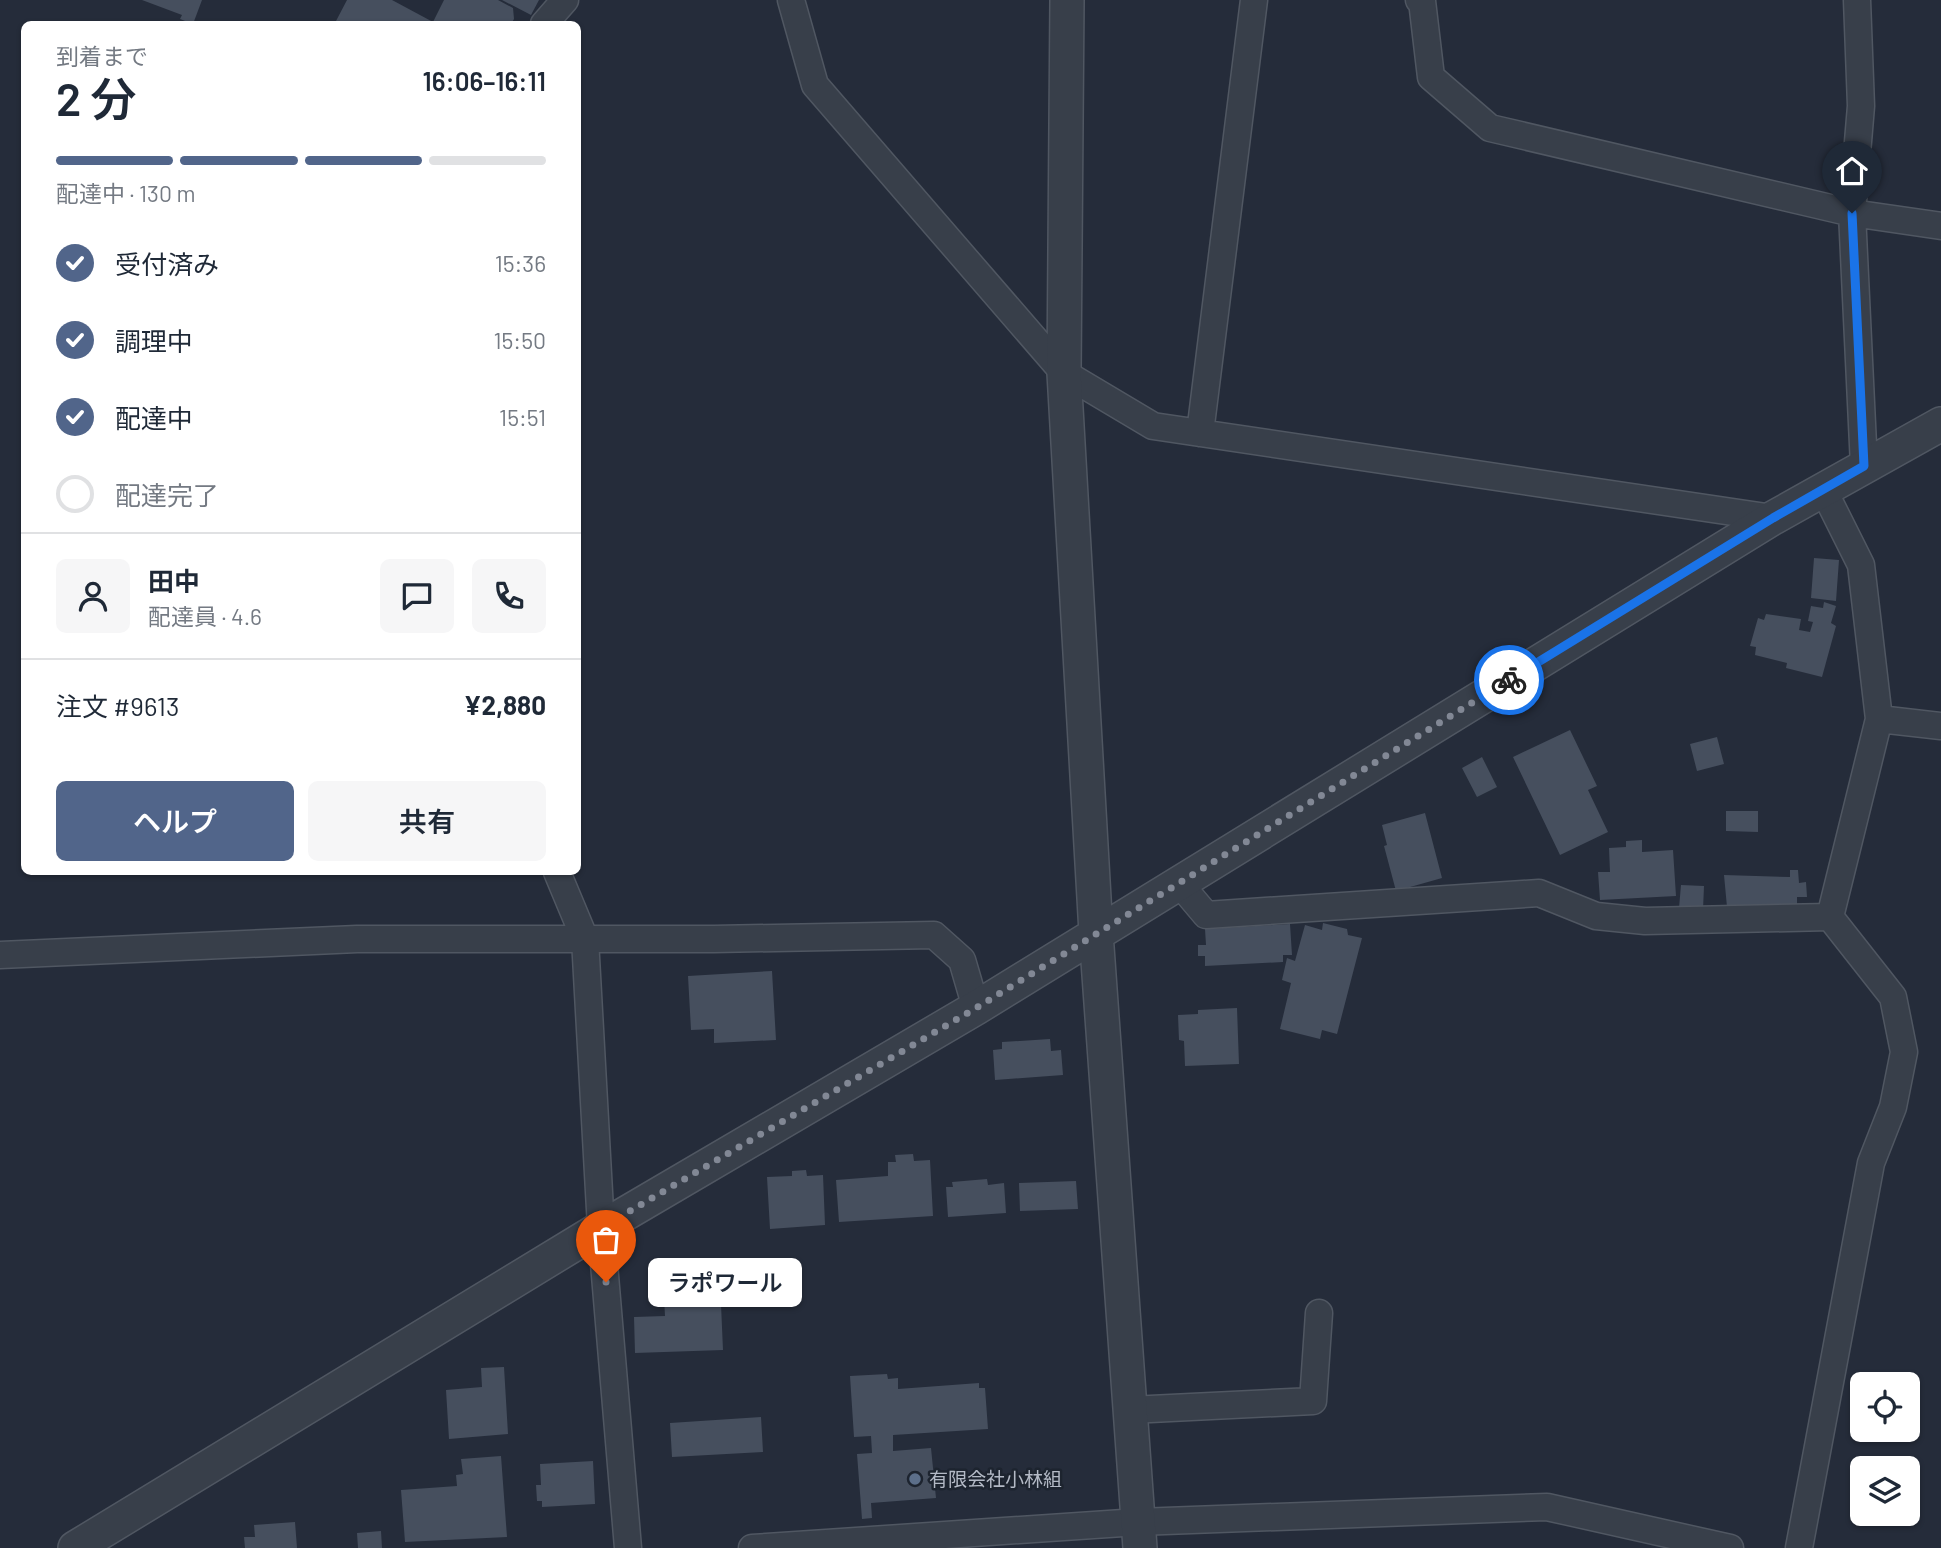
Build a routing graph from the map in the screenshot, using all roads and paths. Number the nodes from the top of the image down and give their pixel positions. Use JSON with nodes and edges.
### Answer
{"nodes":[{"id":1,"x":565,"y":0,"type":"edge"},
{"id":2,"x":791,"y":0,"type":"edge"},
{"id":3,"x":1067,"y":0,"type":"edge"},
{"id":4,"x":1254,"y":0,"type":"edge"},
{"id":5,"x":1419,"y":0,"type":"edge"},
{"id":6,"x":1857,"y":0,"type":"edge"},
{"id":7,"x":547,"y":21,"type":"edge"},
{"id":8,"x":1852,"y":213,"type":"junction"},
{"id":9,"x":1941,"y":226,"type":"edge"},
{"id":10,"x":1064,"y":373,"type":"junction"},
{"id":11,"x":1941,"y":424,"type":"edge"},
{"id":12,"x":1200,"y":433,"type":"junction"},
{"id":13,"x":1864,"y":466,"type":"junction"},
{"id":14,"x":1823,"y":489,"type":"junction"},
{"id":15,"x":1773,"y":518,"type":"junction"},
{"id":16,"x":1879,"y":719,"type":"junction"},
{"id":17,"x":1941,"y":726,"type":"edge"},
{"id":18,"x":558,"y":875,"type":"edge"},
{"id":19,"x":1179,"y":883,"type":"junction"},
{"id":20,"x":1830,"y":917,"type":"junction"},
{"id":21,"x":1096,"y":933,"type":"junction"},
{"id":22,"x":585,"y":939,"type":"junction"},
{"id":23,"x":0,"y":955,"type":"edge"},
{"id":24,"x":976,"y":1008,"type":"junction"},
{"id":25,"x":601,"y":1228,"type":"junction"},
{"id":26,"x":1319,"y":1314,"type":"dead end"},
{"id":27,"x":1130,"y":1410,"type":"junction"},
{"id":28,"x":1139,"y":1535,"type":"edge"},
{"id":29,"x":75,"y":1548,"type":"edge"},
{"id":30,"x":628,"y":1548,"type":"edge"},
{"id":31,"x":752,"y":1548,"type":"edge"},
{"id":32,"x":1730,"y":1548,"type":"edge"},
{"id":33,"x":1800,"y":1548,"type":"edge"}],
"edges":[{"from":1,"to":7,"type":"street"},
{"from":2,"to":10,"type":"street"},
{"from":3,"to":10,"type":"street"},
{"from":4,"to":12,"type":"street"},
{"from":5,"to":8,"type":"street"},
{"from":6,"to":8,"type":"street"},
{"from":8,"to":9,"type":"street"},
{"from":8,"to":13,"type":"street"},
{"from":10,"to":12,"type":"street"},
{"from":10,"to":21,"type":"street"},
{"from":11,"to":13,"type":"street"},
{"from":12,"to":15,"type":"street"},
{"from":13,"to":14,"type":"street"},
{"from":14,"to":15,"type":"street"},
{"from":14,"to":16,"type":"street"},
{"from":15,"to":19,"type":"street"},
{"from":16,"to":17,"type":"street"},
{"from":16,"to":20,"type":"street"},
{"from":18,"to":22,"type":"street"},
{"from":19,"to":20,"type":"street"},
{"from":19,"to":21,"type":"street"},
{"from":20,"to":33,"type":"street"},
{"from":21,"to":24,"type":"street"},
{"from":21,"to":27,"type":"street"},
{"from":22,"to":23,"type":"street"},
{"from":22,"to":24,"type":"street"},
{"from":22,"to":25,"type":"street"},
{"from":24,"to":25,"type":"street"},
{"from":25,"to":29,"type":"street"},
{"from":25,"to":30,"type":"street"},
{"from":26,"to":27,"type":"street"},
{"from":27,"to":28,"type":"street"},
{"from":28,"to":31,"type":"street"},
{"from":28,"to":32,"type":"street"}]}
